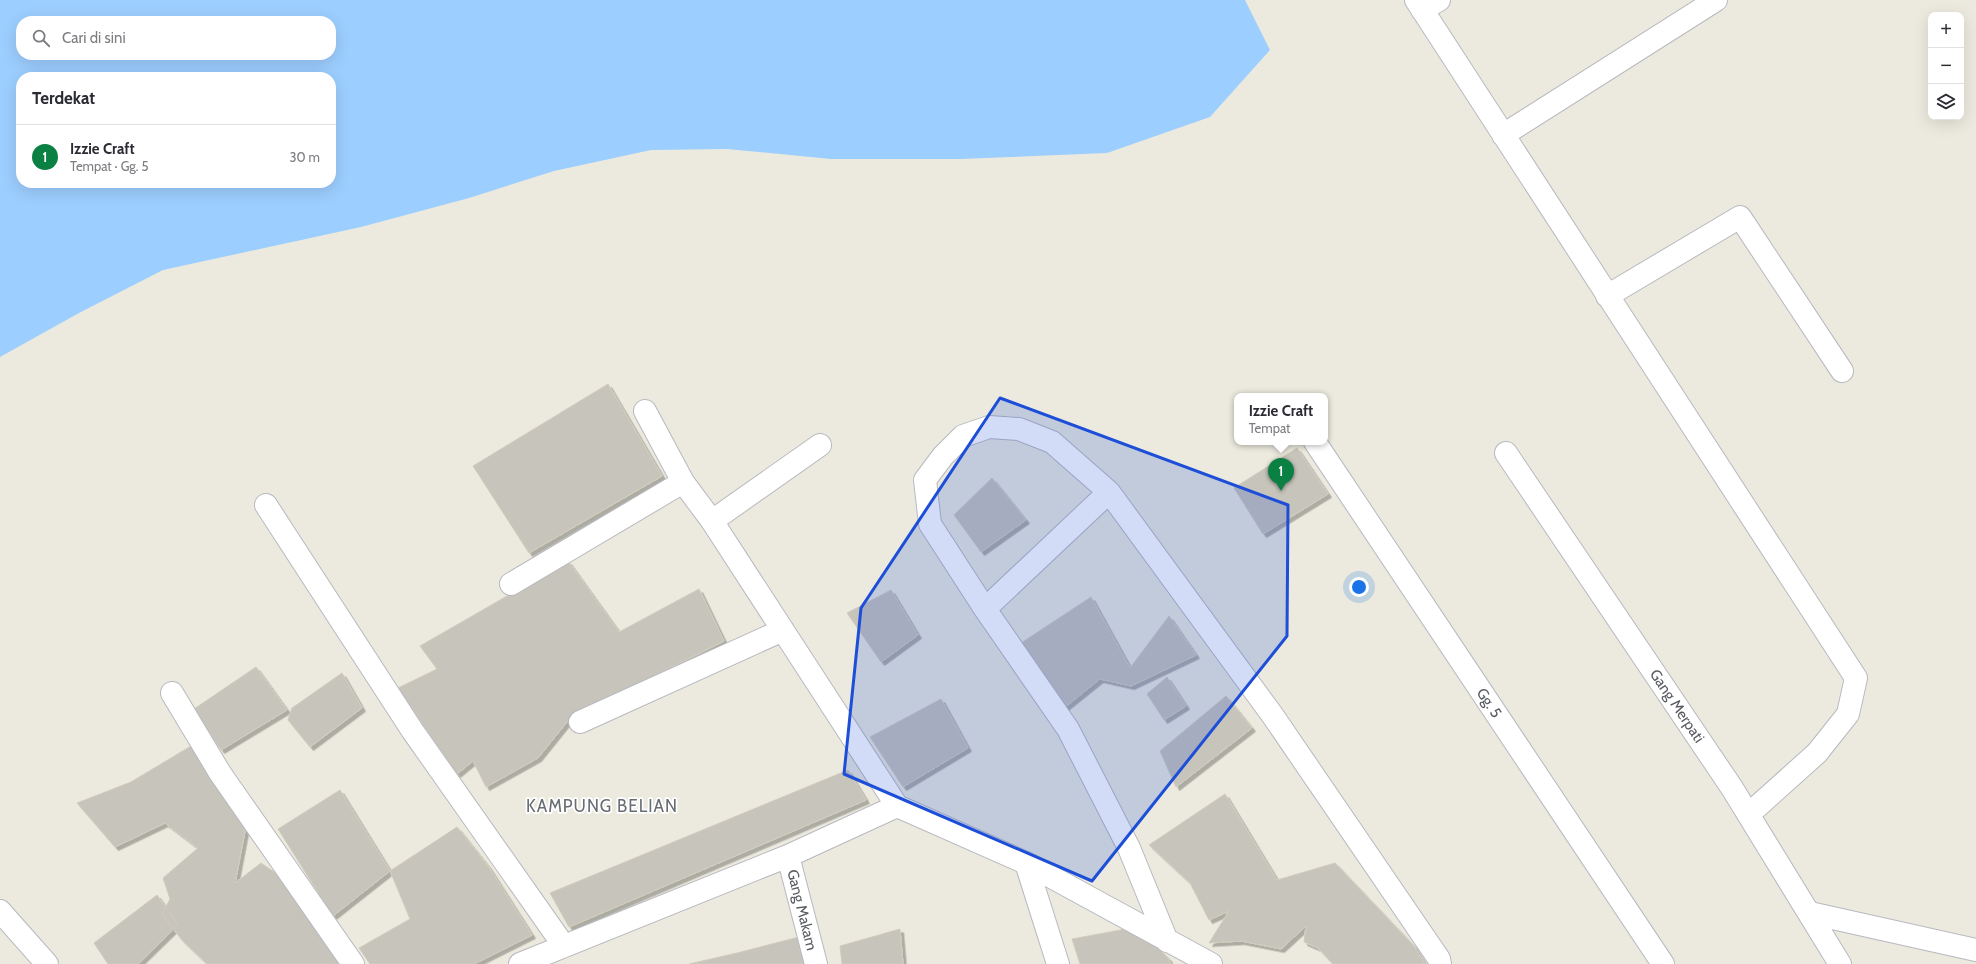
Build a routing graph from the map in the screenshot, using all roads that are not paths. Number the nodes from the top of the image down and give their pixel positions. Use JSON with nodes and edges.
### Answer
{"nodes":[{"id":1,"x":1716,"y":0,"type":"edge"},
{"id":2,"x":1426,"y":3,"type":"edge"},
{"id":3,"x":1503,"y":135,"type":"junction"},
{"id":4,"x":1608,"y":296,"type":"junction"},
{"id":5,"x":1842,"y":371,"type":"dead end"},
{"id":6,"x":645,"y":411,"type":"dead end"},
{"id":7,"x":820,"y":445,"type":"dead end"},
{"id":8,"x":1317,"y":445,"type":"edge"},
{"id":9,"x":1506,"y":453,"type":"dead end"},
{"id":10,"x":683,"y":482,"type":"junction"},
{"id":11,"x":1109,"y":492,"type":"junction"},
{"id":12,"x":266,"y":505,"type":"dead end"},
{"id":13,"x":712,"y":522,"type":"junction"},
{"id":14,"x":511,"y":584,"type":"dead end"},
{"id":15,"x":984,"y":609,"type":"junction"},
{"id":16,"x":783,"y":630,"type":"junction"},
{"id":17,"x":172,"y":693,"type":"dead end"},
{"id":18,"x":580,"y":722,"type":"dead end"},
{"id":19,"x":897,"y":806,"type":"junction"},
{"id":20,"x":1749,"y":814,"type":"junction"},
{"id":21,"x":788,"y":856,"type":"junction"},
{"id":22,"x":1026,"y":864,"type":"junction"},
{"id":23,"x":0,"y":911,"type":"edge"},
{"id":24,"x":1810,"y":914,"type":"junction"},
{"id":25,"x":1167,"y":941,"type":"junction"},
{"id":26,"x":564,"y":946,"type":"junction"},
{"id":27,"x":1976,"y":950,"type":"edge"},
{"id":28,"x":47,"y":964,"type":"edge"},
{"id":29,"x":353,"y":964,"type":"edge"},
{"id":30,"x":520,"y":964,"type":"edge"},
{"id":31,"x":816,"y":964,"type":"edge"},
{"id":32,"x":1058,"y":964,"type":"edge"},
{"id":33,"x":1211,"y":964,"type":"edge"},
{"id":34,"x":1440,"y":964,"type":"edge"},
{"id":35,"x":1663,"y":964,"type":"edge"},
{"id":36,"x":1840,"y":964,"type":"edge"}],
"edges":[{"from":1,"to":3,"type":"street"},
{"from":2,"to":3,"type":"street"},
{"from":3,"to":4,"type":"street"},
{"from":4,"to":5,"type":"street"},
{"from":4,"to":20,"type":"street"},
{"from":6,"to":10,"type":"street"},
{"from":7,"to":13,"type":"street"},
{"from":8,"to":35,"type":"street","name":"Gg. 5"},
{"from":9,"to":20,"type":"street","name":"Gang Merpati"},
{"from":10,"to":13,"type":"street"},
{"from":10,"to":14,"type":"street"},
{"from":11,"to":15,"type":"street"},
{"from":11,"to":15,"type":"street"},
{"from":11,"to":34,"type":"street"},
{"from":12,"to":26,"type":"street"},
{"from":13,"to":16,"type":"street"},
{"from":15,"to":25,"type":"street"},
{"from":16,"to":18,"type":"street"},
{"from":16,"to":19,"type":"street"},
{"from":17,"to":29,"type":"street"},
{"from":19,"to":21,"type":"street"},
{"from":19,"to":22,"type":"street"},
{"from":20,"to":24,"type":"street","name":"Gang Merpati"},
{"from":21,"to":26,"type":"street"},
{"from":21,"to":31,"type":"street","name":"Gang Makam"},
{"from":22,"to":25,"type":"street"},
{"from":22,"to":32,"type":"street"},
{"from":23,"to":28,"type":"street"},
{"from":24,"to":27,"type":"street"},
{"from":24,"to":36,"type":"street","name":"Gang Merpati"},
{"from":25,"to":33,"type":"street"},
{"from":26,"to":30,"type":"street"}]}
